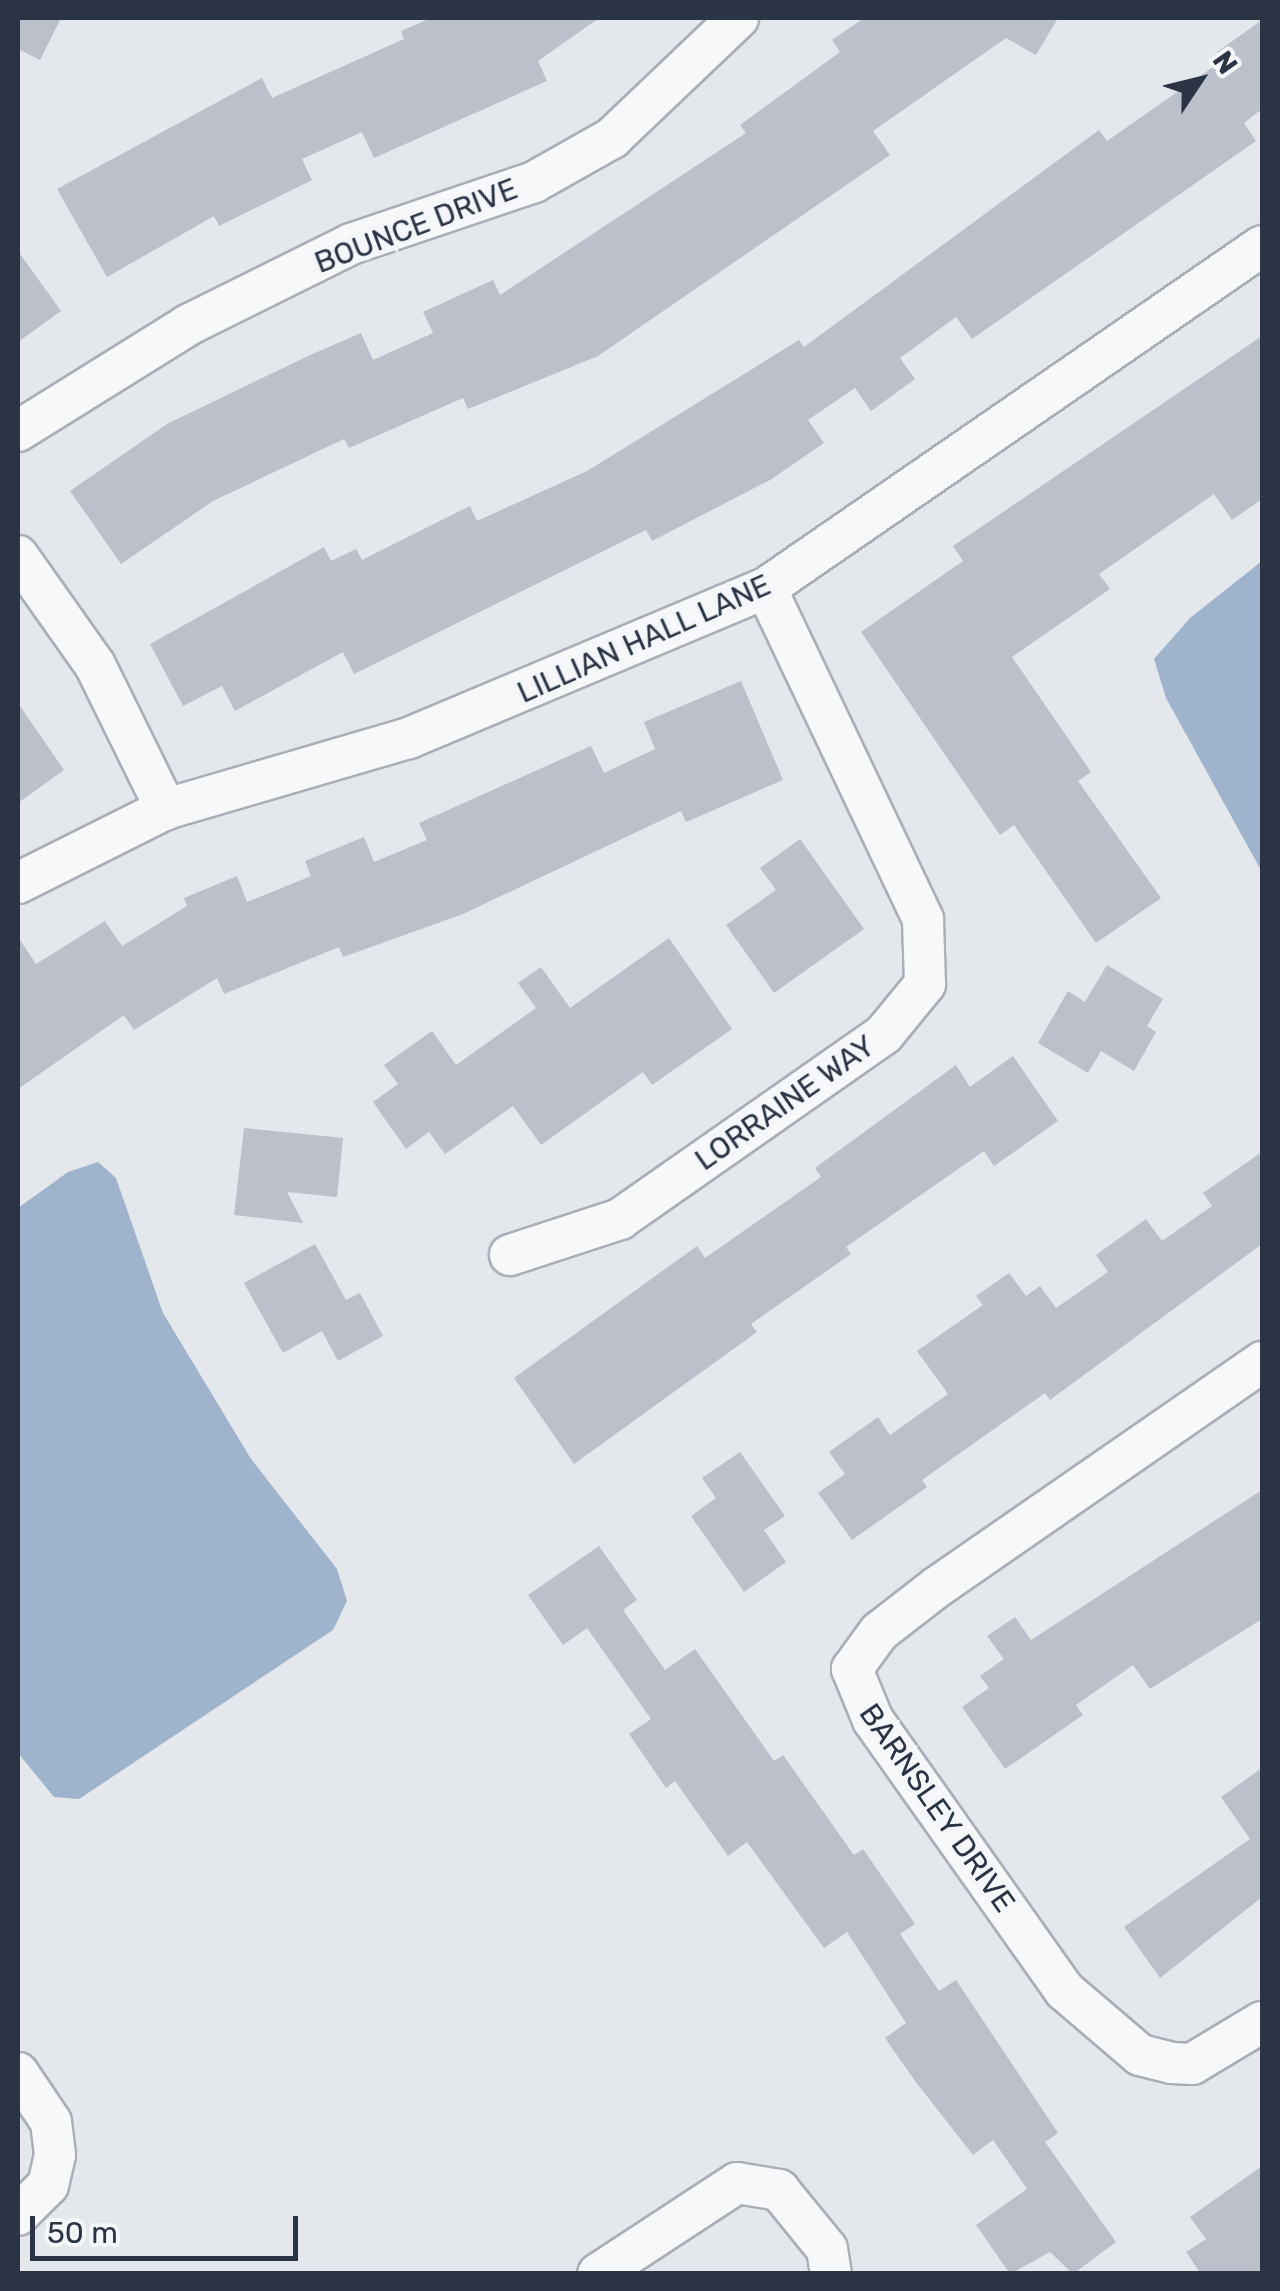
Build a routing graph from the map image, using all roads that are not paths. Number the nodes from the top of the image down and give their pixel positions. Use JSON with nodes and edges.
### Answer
{"nodes":[{"id":1,"x":738,"y":18,"type":"edge"},
{"id":2,"x":1262,"y":246,"type":"edge"},
{"id":3,"x":18,"y":430,"type":"edge"},
{"id":4,"x":18,"y":556,"type":"edge"},
{"id":5,"x":766,"y":588,"type":"junction"},
{"id":6,"x":166,"y":810,"type":"junction"},
{"id":7,"x":18,"y":882,"type":"edge"},
{"id":8,"x":510,"y":1255,"type":"dead end"},
{"id":9,"x":1262,"y":1362,"type":"edge"},
{"id":10,"x":1256,"y":2026,"type":"edge"},
{"id":11,"x":18,"y":2073,"type":"edge"},
{"id":12,"x":18,"y":2216,"type":"edge"},
{"id":13,"x":598,"y":2274,"type":"edge"},
{"id":14,"x":831,"y":2274,"type":"edge"}],
"edges":[{"from":1,"to":3,"type":"street","name":"BOUNCE DRIVE"},
{"from":2,"to":5,"type":"street","name":"LILLIAN HALL LANE"},
{"from":4,"to":6,"type":"street"},
{"from":5,"to":6,"type":"street","name":"LILLIAN HALL LANE"},
{"from":5,"to":8,"type":"street","name":"LORRAINE WAY"},
{"from":6,"to":7,"type":"street","name":"LILLIAN HALL LANE"},
{"from":9,"to":10,"type":"street","name":"BARNSLEY DRIVE"},
{"from":11,"to":12,"type":"street"},
{"from":13,"to":14,"type":"street"}]}
